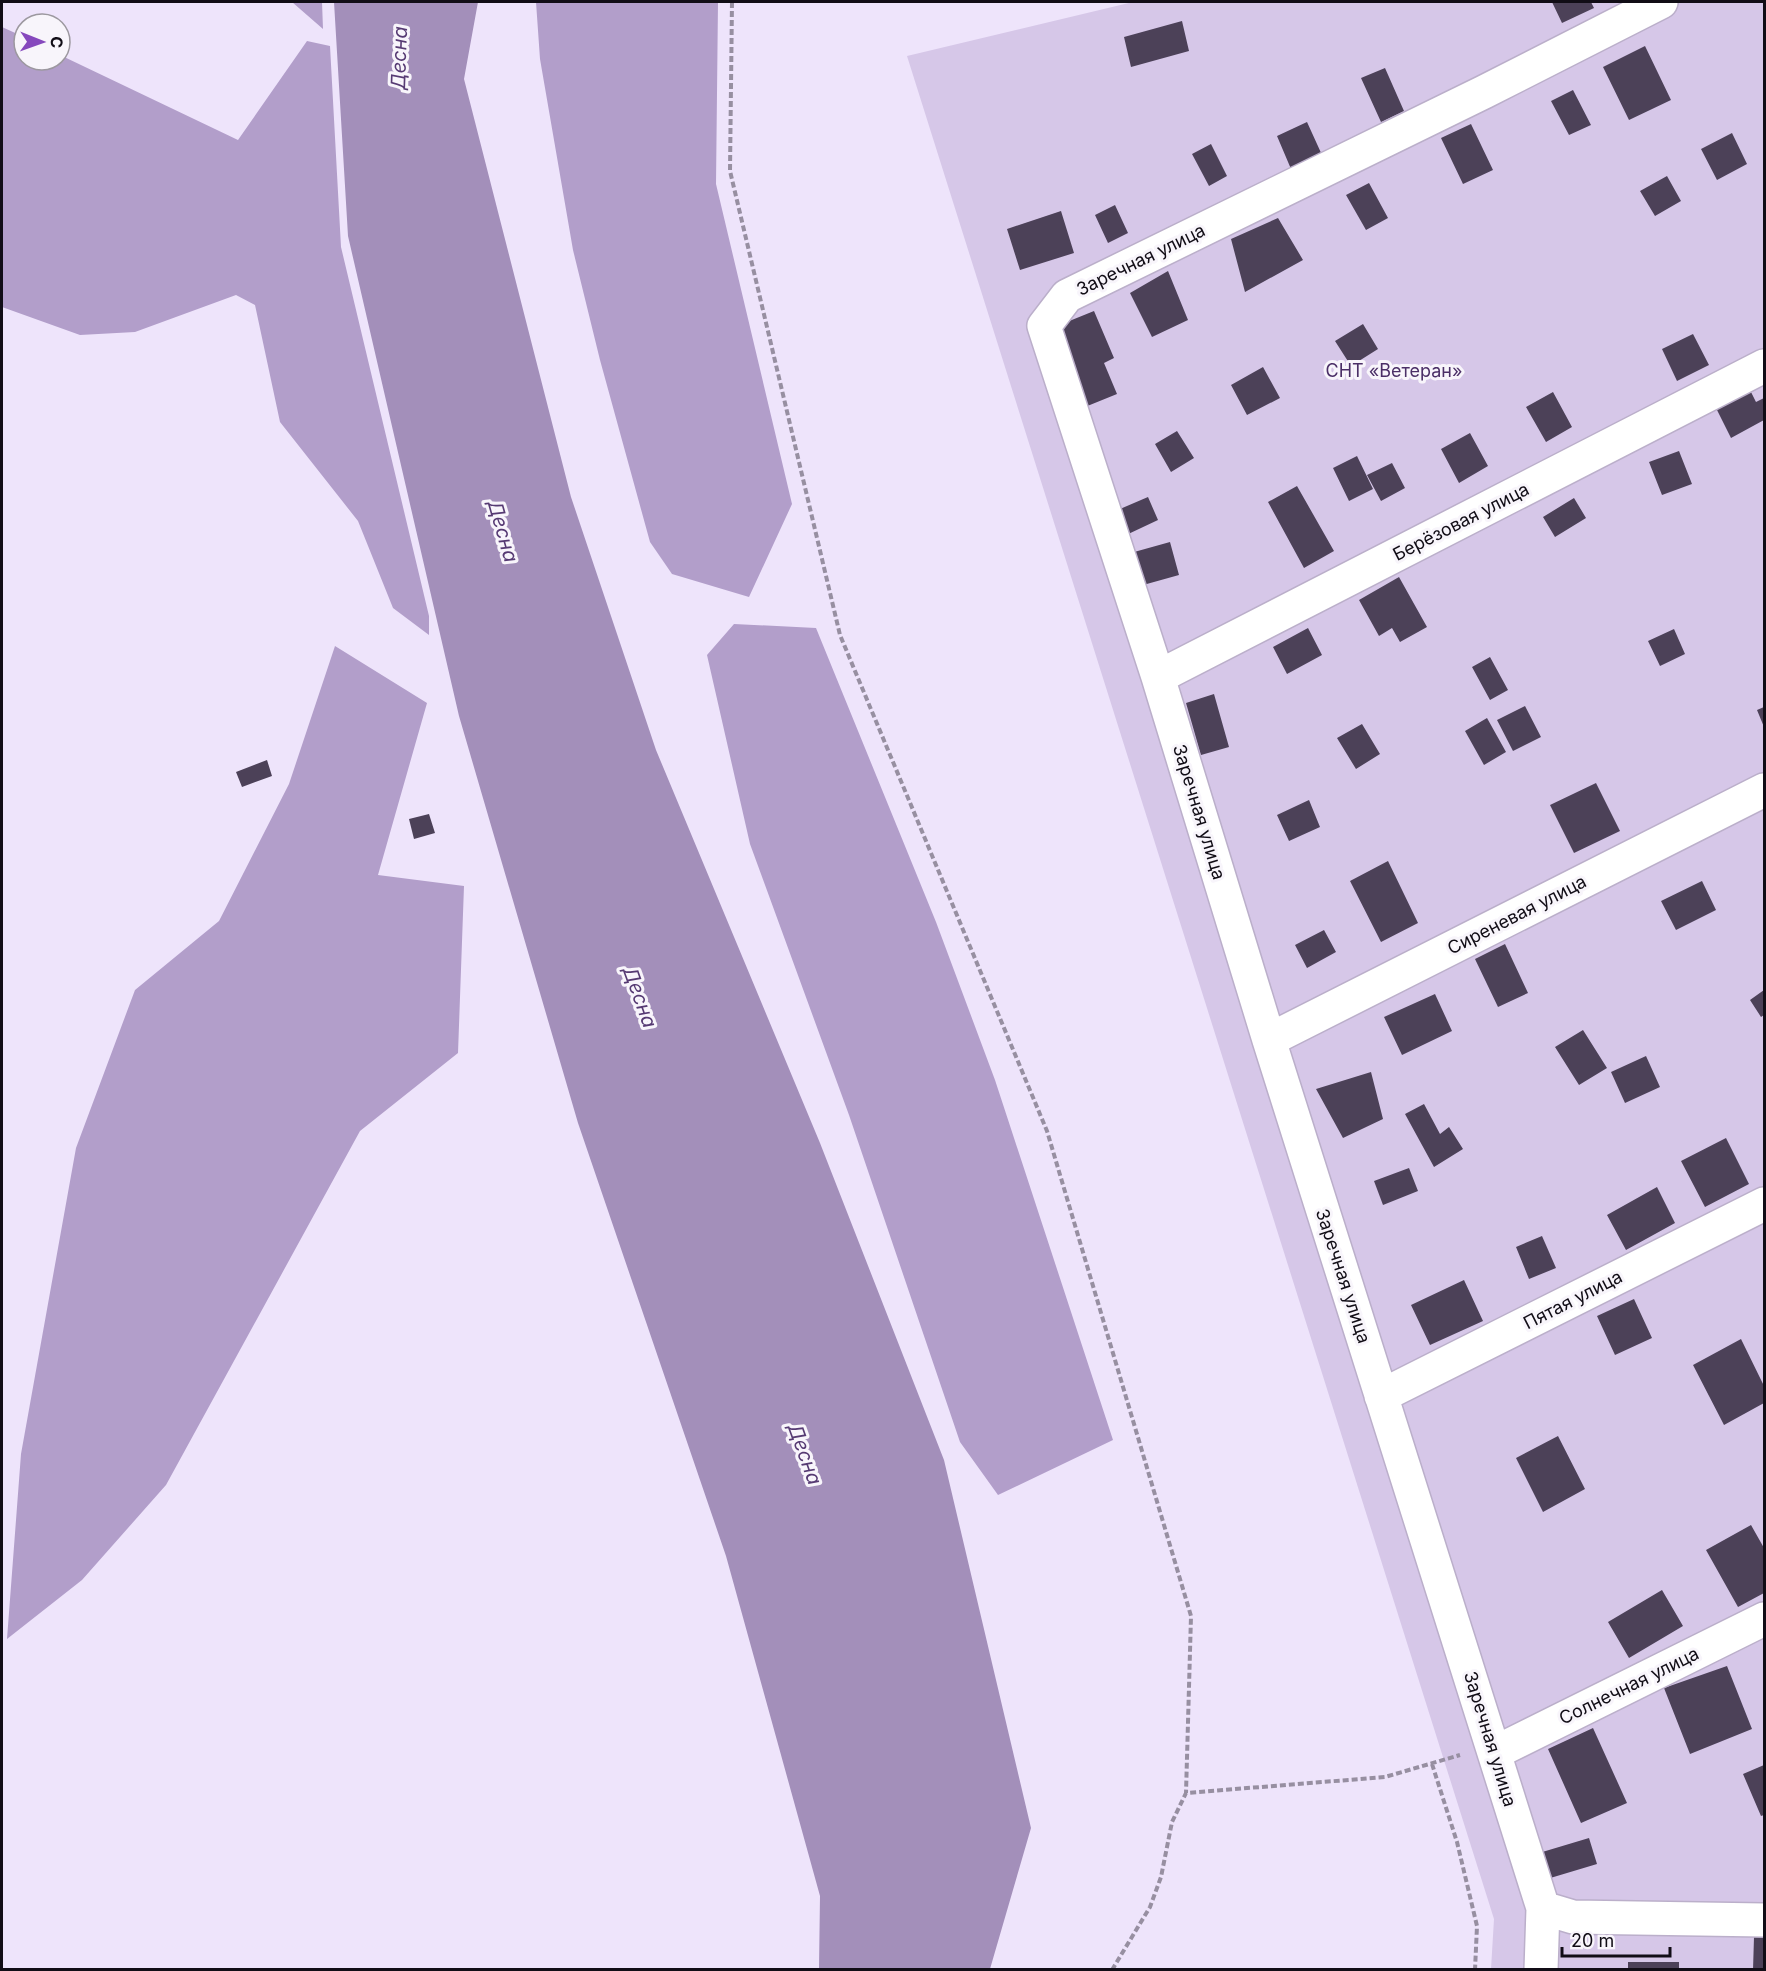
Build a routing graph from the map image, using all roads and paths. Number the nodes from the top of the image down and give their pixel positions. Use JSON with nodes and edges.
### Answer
{"nodes":[{"id":1,"x":732,"y":2,"type":"edge"},
{"id":2,"x":1661,"y":2,"type":"edge"},
{"id":3,"x":1764,"y":366,"type":"edge"},
{"id":4,"x":1158,"y":677,"type":"junction"},
{"id":5,"x":1764,"y":790,"type":"edge"},
{"id":6,"x":1269,"y":1040,"type":"junction"},
{"id":7,"x":1764,"y":1204,"type":"edge"},
{"id":8,"x":1381,"y":1396,"type":"junction"},
{"id":9,"x":1764,"y":1619,"type":"edge"},
{"id":10,"x":1493,"y":1749,"type":"junction"},
{"id":11,"x":1431,"y":1763,"type":"junction"},
{"id":12,"x":1186,"y":1793,"type":"junction"},
{"id":13,"x":1543,"y":1908,"type":"junction"},
{"id":14,"x":1764,"y":1920,"type":"edge"},
{"id":15,"x":1112,"y":1970,"type":"edge"},
{"id":16,"x":1475,"y":1970,"type":"edge"},
{"id":17,"x":1541,"y":1970,"type":"edge"}],
"edges":[{"from":1,"to":12,"type":"path"},
{"from":2,"to":4,"type":"lane","name":"Заречная улица"},
{"from":3,"to":4,"type":"lane","name":"Берёзовая улица"},
{"from":4,"to":6,"type":"lane","name":"Заречная улица"},
{"from":5,"to":6,"type":"lane","name":"Сиреневая улица"},
{"from":6,"to":8,"type":"lane","name":"Заречная улица"},
{"from":7,"to":8,"type":"lane","name":"Пятая улица"},
{"from":8,"to":10,"type":"lane","name":"Заречная улица"},
{"from":9,"to":10,"type":"lane","name":"Солнечная улица"},
{"from":10,"to":11,"type":"path"},
{"from":10,"to":13,"type":"lane","name":"Заречная улица"},
{"from":11,"to":12,"type":"path"},
{"from":11,"to":16,"type":"path"},
{"from":12,"to":15,"type":"path"},
{"from":13,"to":14,"type":"lane"},
{"from":13,"to":17,"type":"lane","name":"Заречная улица"}]}
